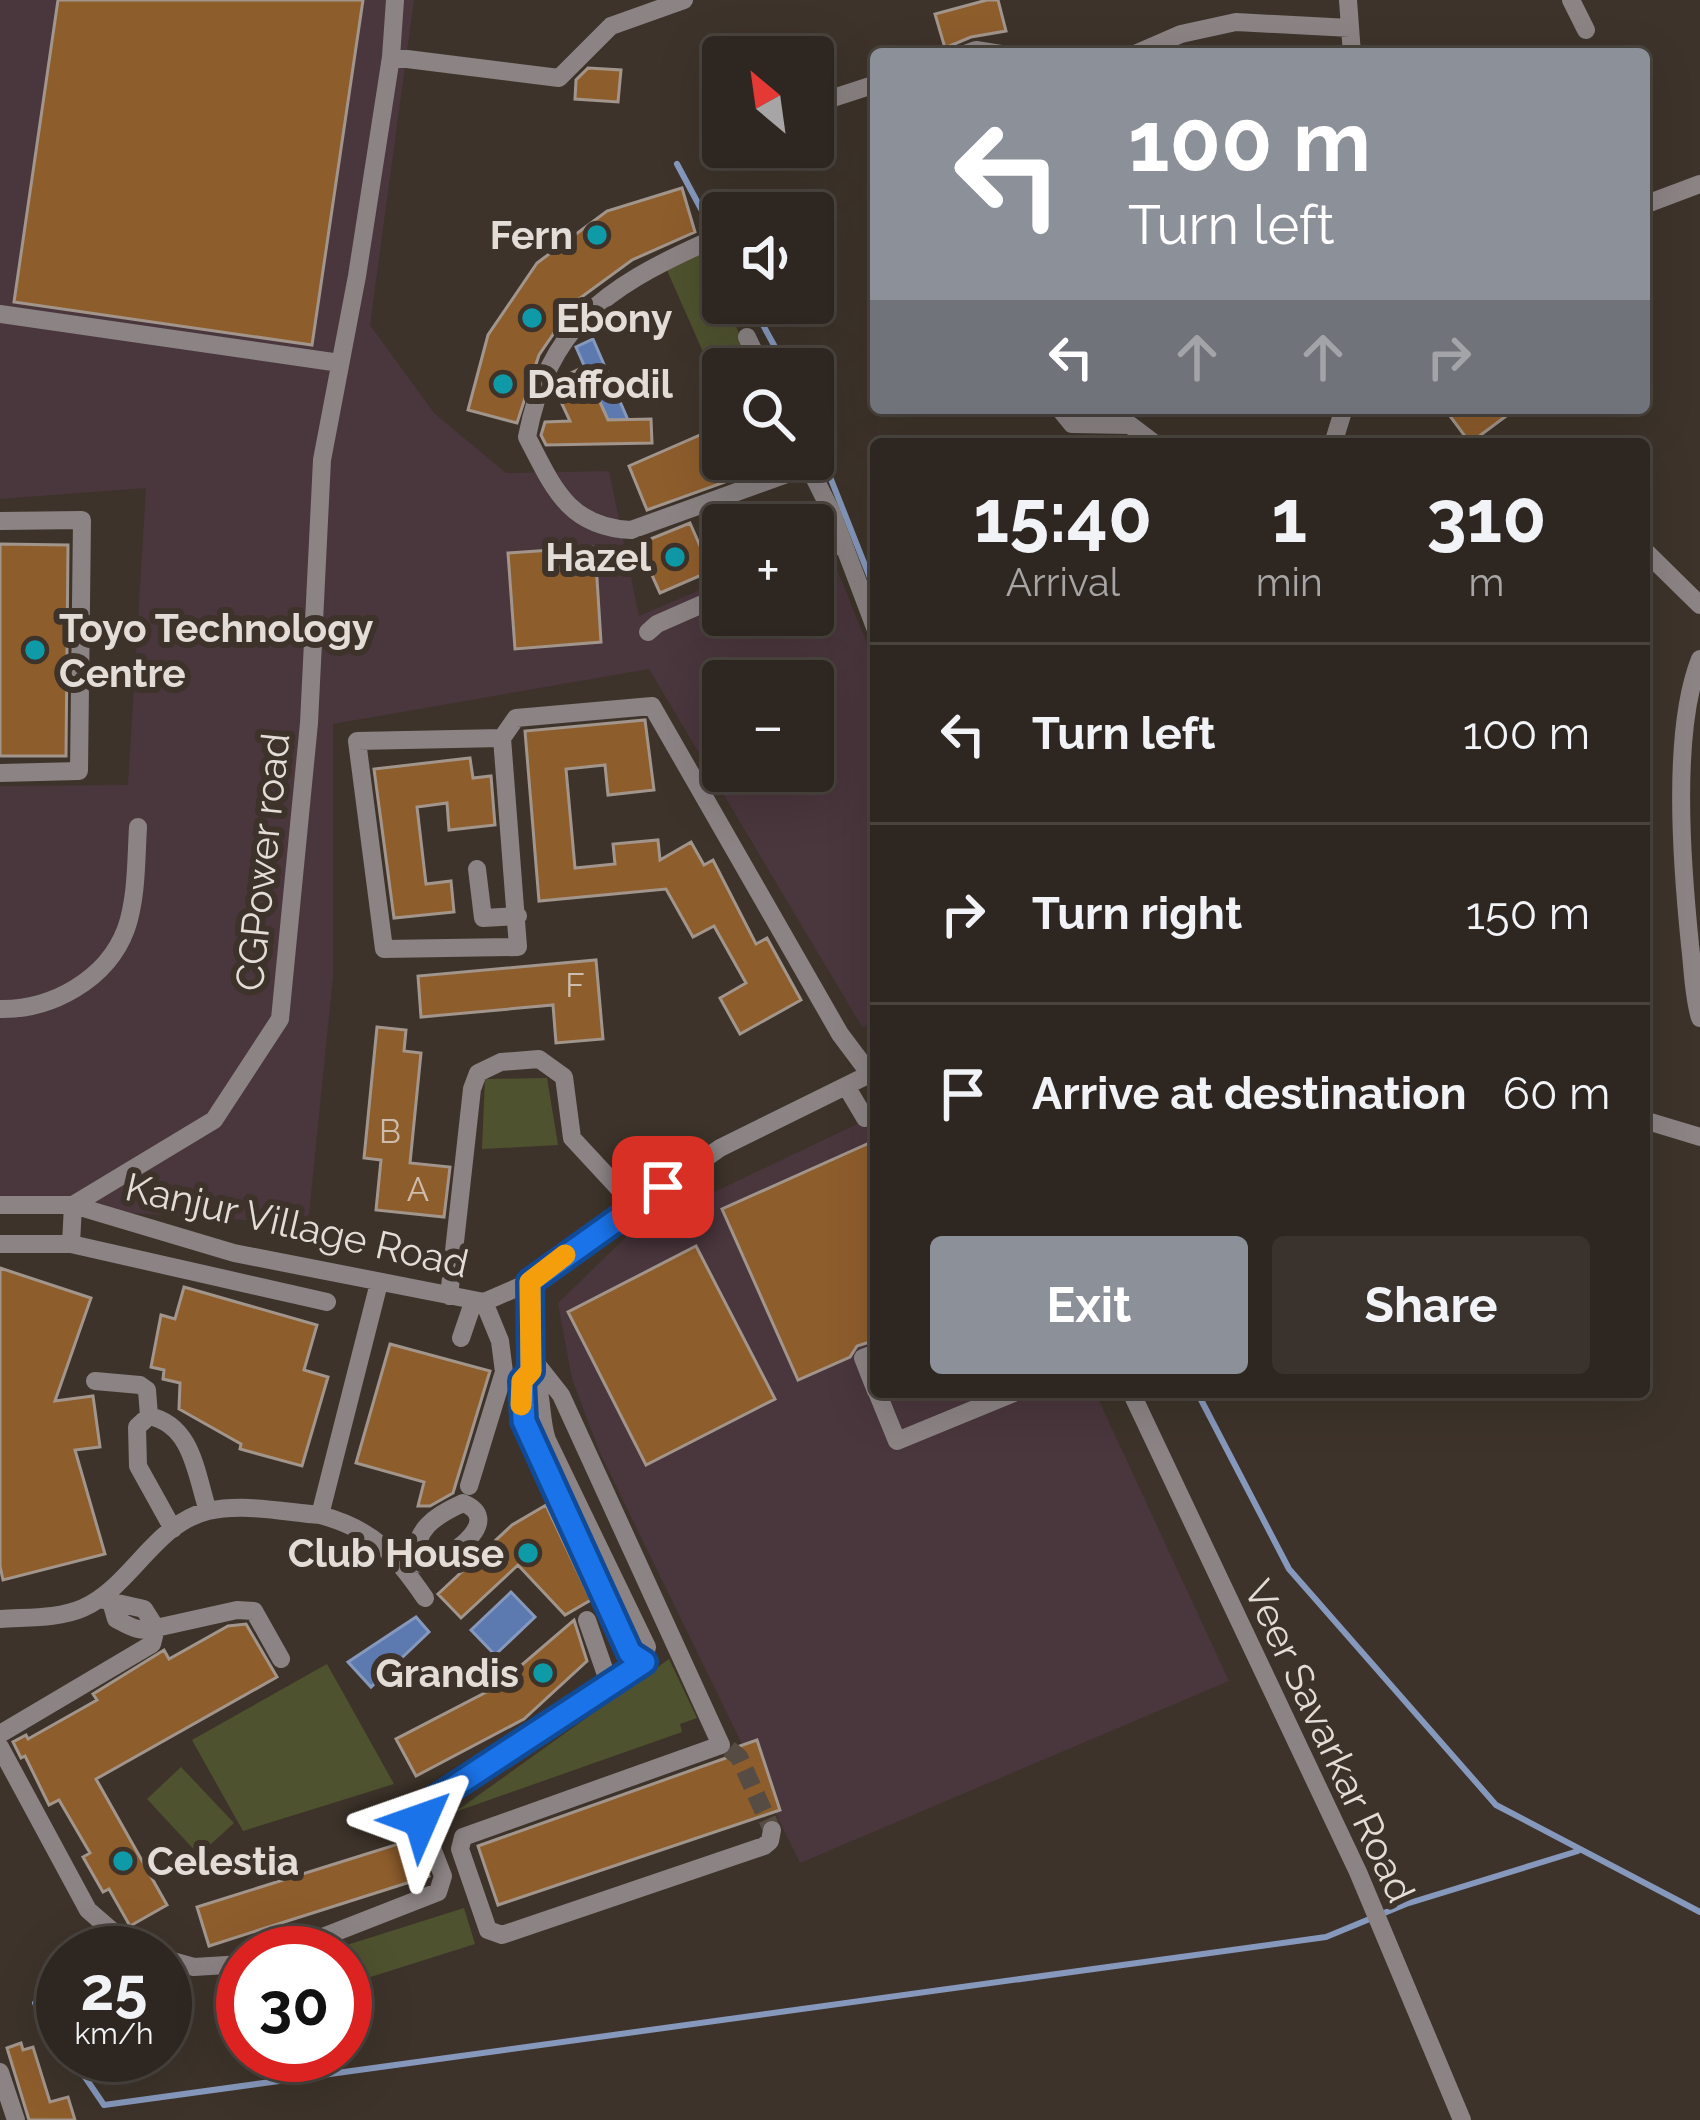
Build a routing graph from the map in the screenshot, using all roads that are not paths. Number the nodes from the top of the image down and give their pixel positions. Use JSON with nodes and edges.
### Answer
{"nodes":[{"id":1,"x":395,"y":0,"type":"edge"},
{"id":2,"x":684,"y":0,"type":"edge"},
{"id":3,"x":1348,"y":0,"type":"edge"},
{"id":4,"x":1571,"y":0,"type":"edge"},
{"id":5,"x":1350,"y":28,"type":"junction"},
{"id":6,"x":1586,"y":30,"type":"dead end"},
{"id":7,"x":1149,"y":48,"type":"edge"},
{"id":8,"x":1352,"y":48,"type":"edge"},
{"id":9,"x":391,"y":57,"type":"junction"},
{"id":10,"x":870,"y":86,"type":"edge"},
{"id":11,"x":834,"y":98,"type":"edge"},
{"id":12,"x":1700,"y":184,"type":"edge"},
{"id":13,"x":1650,"y":203,"type":"edge"},
{"id":14,"x":702,"y":244,"type":"dead end"},
{"id":15,"x":0,"y":314,"type":"edge"},
{"id":16,"x":746,"y":337,"type":"dead end"},
{"id":17,"x":752,"y":348,"type":"edge"},
{"id":18,"x":340,"y":363,"type":"junction"},
{"id":19,"x":1064,"y":414,"type":"edge"},
{"id":20,"x":1147,"y":438,"type":"edge"},
{"id":21,"x":761,"y":480,"type":"edge"},
{"id":22,"x":815,"y":480,"type":"edge"},
{"id":23,"x":0,"y":521,"type":"edge"},
{"id":24,"x":843,"y":542,"type":"junction"},
{"id":25,"x":834,"y":546,"type":"edge"},
{"id":26,"x":1650,"y":556,"type":"edge"},
{"id":27,"x":702,"y":604,"type":"edge"},
{"id":28,"x":1700,"y":605,"type":"edge"},
{"id":29,"x":870,"y":614,"type":"edge"},
{"id":30,"x":648,"y":632,"type":"dead end"},
{"id":31,"x":1700,"y":659,"type":"edge"},
{"id":32,"x":1693,"y":714,"type":"edge"},
{"id":33,"x":502,"y":738,"type":"junction"},
{"id":34,"x":0,"y":773,"type":"edge"},
{"id":35,"x":138,"y":827,"type":"dead end"},
{"id":36,"x":477,"y":869,"type":"dead end"},
{"id":37,"x":1693,"y":896,"type":"edge"},
{"id":38,"x":518,"y":916,"type":"junction"},
{"id":39,"x":0,"y":1009,"type":"edge"},
{"id":40,"x":1700,"y":1018,"type":"edge"},
{"id":41,"x":870,"y":1069,"type":"edge"},
{"id":42,"x":870,"y":1074,"type":"edge"},
{"id":43,"x":846,"y":1086,"type":"junction"},
{"id":44,"x":870,"y":1117,"type":"edge"},
{"id":45,"x":1650,"y":1122,"type":"edge"},
{"id":46,"x":1700,"y":1138,"type":"edge"},
{"id":47,"x":0,"y":1205,"type":"edge"},
{"id":48,"x":73,"y":1205,"type":"junction"},
{"id":49,"x":635,"y":1206,"type":"junction"},
{"id":50,"x":0,"y":1244,"type":"edge"},
{"id":51,"x":71,"y":1244,"type":"junction"},
{"id":52,"x":530,"y":1282,"type":"junction"},
{"id":53,"x":379,"y":1283,"type":"junction"},
{"id":54,"x":468,"y":1299,"type":"junction"},
{"id":55,"x":327,"y":1302,"type":"dead end"},
{"id":56,"x":456,"y":1336,"type":"dead end"},
{"id":57,"x":531,"y":1364,"type":"junction"},
{"id":58,"x":95,"y":1381,"type":"dead end"},
{"id":59,"x":879,"y":1398,"type":"edge"},
{"id":60,"x":1002,"y":1398,"type":"edge"},
{"id":61,"x":1134,"y":1398,"type":"edge"},
{"id":62,"x":149,"y":1415,"type":"junction"},
{"id":63,"x":469,"y":1486,"type":"dead end"},
{"id":64,"x":208,"y":1511,"type":"junction"},
{"id":65,"x":320,"y":1515,"type":"junction"},
{"id":66,"x":173,"y":1529,"type":"junction"},
{"id":67,"x":424,"y":1598,"type":"dead end"},
{"id":68,"x":106,"y":1601,"type":"junction"},
{"id":69,"x":0,"y":1618,"type":"edge"},
{"id":70,"x":587,"y":1620,"type":"dead end"},
{"id":71,"x":156,"y":1628,"type":"junction"},
{"id":72,"x":281,"y":1659,"type":"dead end"},
{"id":73,"x":610,"y":1686,"type":"junction"},
{"id":74,"x":0,"y":1734,"type":"edge"},
{"id":75,"x":0,"y":1747,"type":"edge"},
{"id":76,"x":772,"y":1830,"type":"dead end"},
{"id":77,"x":106,"y":1926,"type":"edge"},
{"id":78,"x":351,"y":1926,"type":"edge"},
{"id":79,"x":0,"y":2072,"type":"edge"},
{"id":80,"x":16,"y":2120,"type":"edge"},
{"id":81,"x":1462,"y":2120,"type":"edge"}],
"edges":[{"from":1,"to":9,"type":"street","name":"CGPower road"},
{"from":2,"to":9,"type":"street"},
{"from":3,"to":5,"type":"street"},
{"from":4,"to":6,"type":"street"},
{"from":5,"to":7,"type":"street"},
{"from":5,"to":8,"type":"street"},
{"from":9,"to":18,"type":"street","name":"CGPower road"},
{"from":10,"to":11,"type":"street"},
{"from":12,"to":13,"type":"street"},
{"from":14,"to":21,"type":"street"},
{"from":15,"to":18,"type":"street"},
{"from":16,"to":17,"type":"street"},
{"from":18,"to":48,"type":"street","name":"CGPower road"},
{"from":19,"to":20,"type":"street"},
{"from":22,"to":24,"type":"street"},
{"from":23,"to":34,"type":"street"},
{"from":24,"to":25,"type":"street"},
{"from":24,"to":29,"type":"street"},
{"from":26,"to":28,"type":"street"},
{"from":27,"to":30,"type":"street"},
{"from":31,"to":32,"type":"street"},
{"from":32,"to":37,"type":"street"},
{"from":33,"to":38,"type":"street"},
{"from":33,"to":38,"type":"street"},
{"from":33,"to":41,"type":"street"},
{"from":35,"to":39,"type":"street"},
{"from":36,"to":38,"type":"street"},
{"from":37,"to":40,"type":"street"},
{"from":42,"to":43,"type":"street","name":"Kanjur Village Road"},
{"from":43,"to":44,"type":"street"},
{"from":43,"to":49,"type":"street","name":"Kanjur Village Road"},
{"from":45,"to":46,"type":"street"},
{"from":47,"to":48,"type":"street","name":"Kanjur Village Road"},
{"from":48,"to":51,"type":"street"},
{"from":48,"to":53,"type":"street","name":"Kanjur Village Road"},
{"from":49,"to":52,"type":"street","name":"Kanjur Village Road"},
{"from":49,"to":54,"type":"street"},
{"from":50,"to":51,"type":"street"},
{"from":51,"to":55,"type":"street"},
{"from":52,"to":54,"type":"street","name":"Kanjur Village Road"},
{"from":52,"to":57,"type":"street"},
{"from":53,"to":54,"type":"street","name":"Kanjur Village Road"},
{"from":53,"to":65,"type":"street"},
{"from":54,"to":56,"type":"street"},
{"from":54,"to":63,"type":"street"},
{"from":57,"to":73,"type":"street"},
{"from":57,"to":76,"type":"street"},
{"from":58,"to":62,"type":"street"},
{"from":59,"to":60,"type":"street"},
{"from":61,"to":81,"type":"street","name":"Veer Savarkar Road"},
{"from":62,"to":64,"type":"street"},
{"from":62,"to":66,"type":"street"},
{"from":64,"to":65,"type":"street"},
{"from":64,"to":66,"type":"street"},
{"from":65,"to":67,"type":"street"},
{"from":66,"to":68,"type":"street"},
{"from":68,"to":69,"type":"street"},
{"from":68,"to":71,"type":"street"},
{"from":70,"to":73,"type":"street"},
{"from":71,"to":72,"type":"street"},
{"from":71,"to":74,"type":"street"},
{"from":73,"to":78,"type":"street"},
{"from":75,"to":77,"type":"street"},
{"from":79,"to":80,"type":"street"}]}
